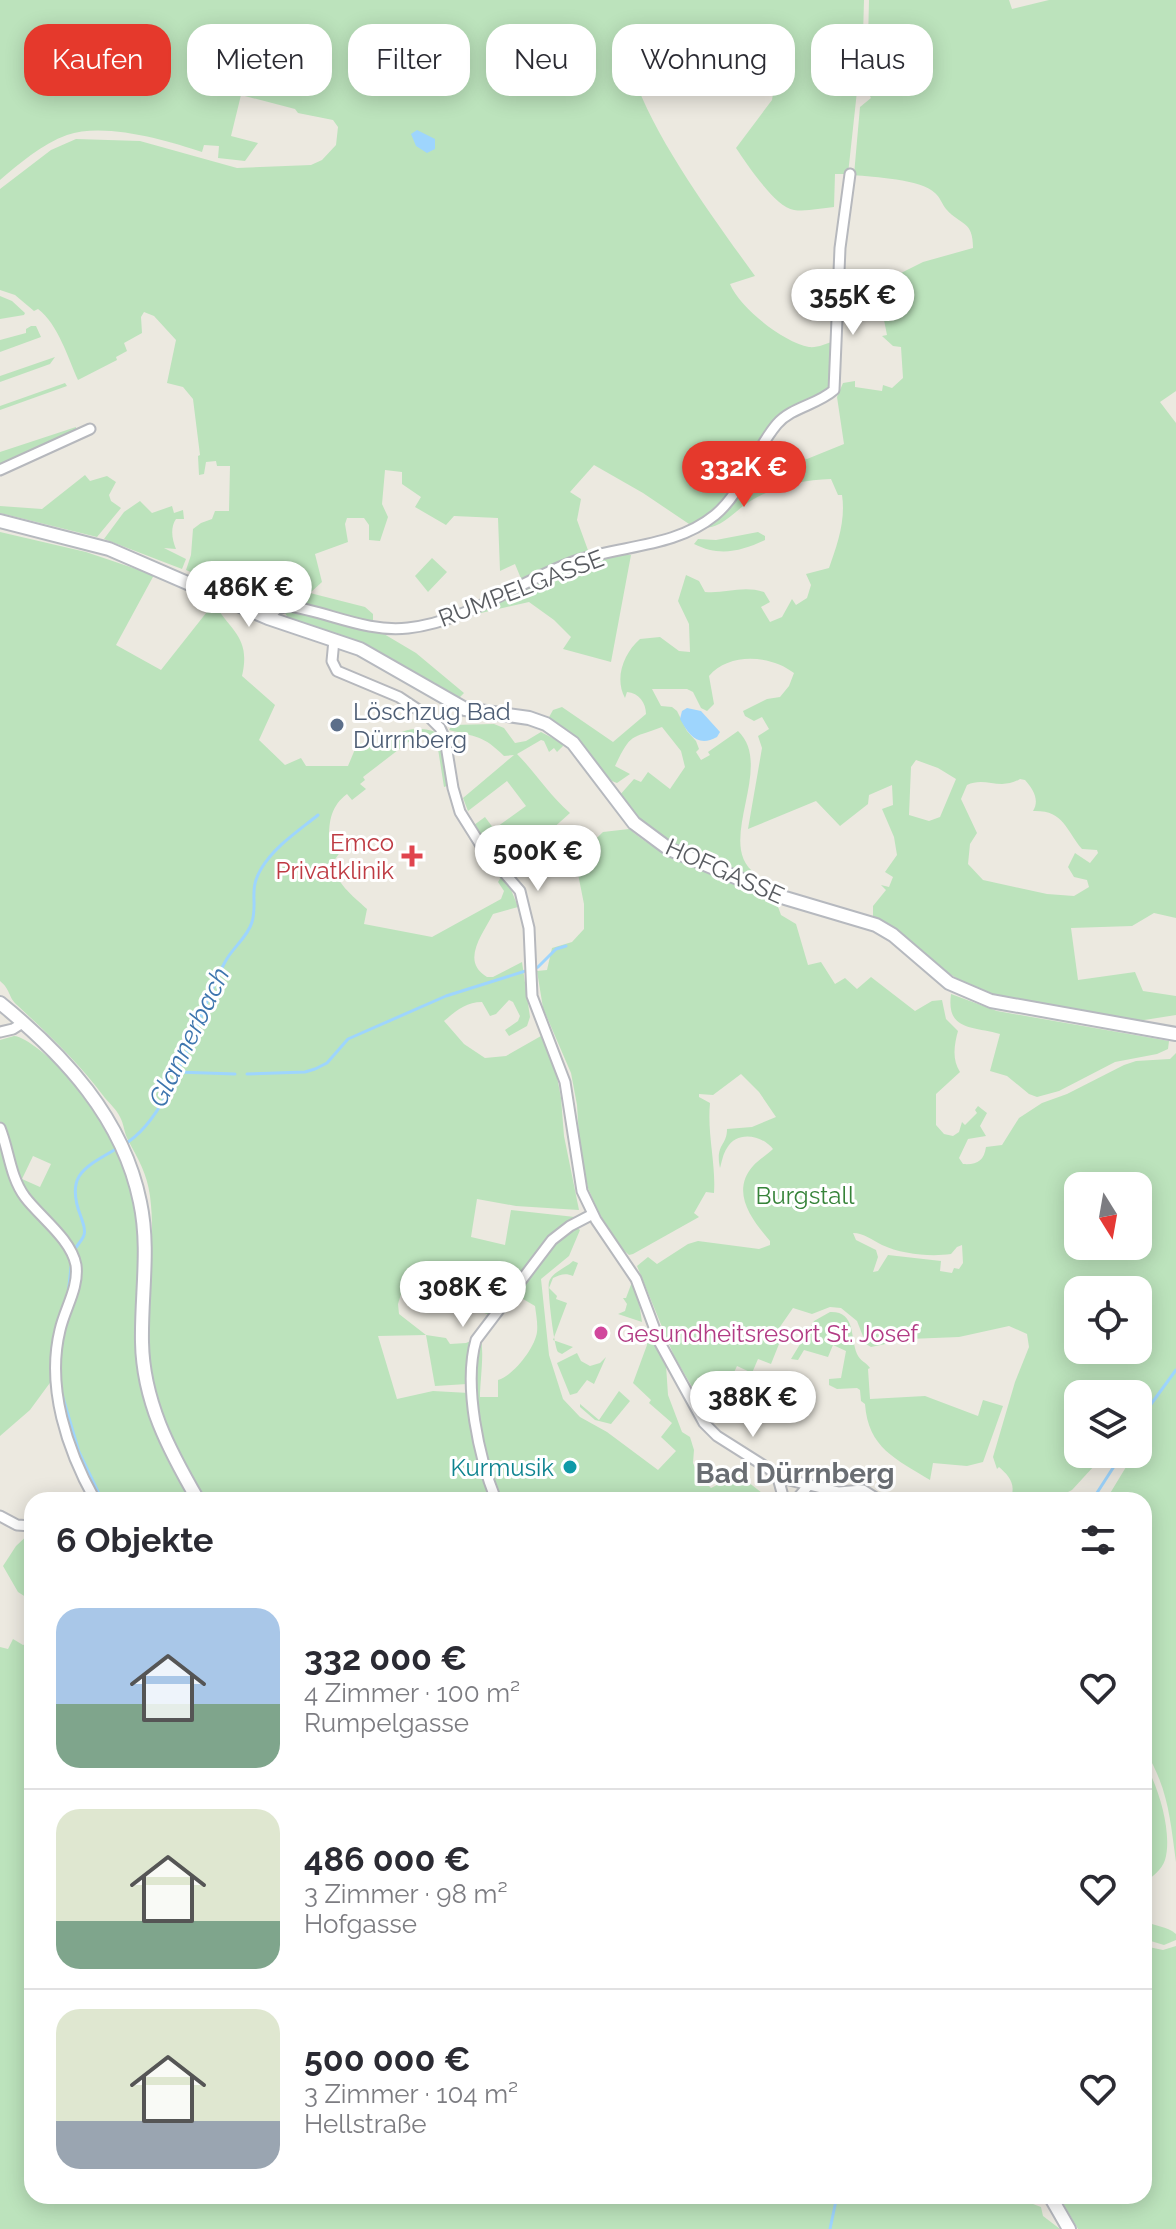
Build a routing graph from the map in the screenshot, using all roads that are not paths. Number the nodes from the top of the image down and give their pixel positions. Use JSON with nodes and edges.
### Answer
{"nodes":[{"id":1,"x":850,"y":174,"type":"dead end"},
{"id":2,"x":90,"y":429,"type":"dead end"},
{"id":3,"x":0,"y":470,"type":"edge"},
{"id":4,"x":0,"y":521,"type":"edge"},
{"id":5,"x":268,"y":618,"type":"junction"},
{"id":6,"x":334,"y":640,"type":"junction"},
{"id":7,"x":0,"y":1003,"type":"edge"},
{"id":8,"x":24,"y":1022,"type":"junction"},
{"id":9,"x":0,"y":1032,"type":"edge"},
{"id":10,"x":1176,"y":1034,"type":"edge"},
{"id":11,"x":0,"y":1128,"type":"edge"},
{"id":12,"x":593,"y":1214,"type":"junction"},
{"id":13,"x":777,"y":1474,"type":"junction"},
{"id":14,"x":808,"y":1486,"type":"junction"},
{"id":15,"x":91,"y":1492,"type":"edge"},
{"id":16,"x":194,"y":1492,"type":"edge"},
{"id":17,"x":493,"y":1492,"type":"edge"},
{"id":18,"x":782,"y":1492,"type":"edge"},
{"id":19,"x":803,"y":1492,"type":"edge"},
{"id":20,"x":839,"y":1492,"type":"edge"},
{"id":21,"x":839,"y":1492,"type":"edge"},
{"id":22,"x":866,"y":1492,"type":"edge"},
{"id":23,"x":0,"y":1516,"type":"edge"},
{"id":24,"x":24,"y":1525,"type":"edge"},
{"id":25,"x":1055,"y":2204,"type":"edge"},
{"id":26,"x":1069,"y":2229,"type":"edge"}],
"edges":[{"from":1,"to":5,"type":"street","name":"RUMPELGASSE"},
{"from":2,"to":3,"type":"street"},
{"from":4,"to":5,"type":"main road","name":"HOFGASSE"},
{"from":5,"to":6,"type":"main road","name":"HOFGASSE"},
{"from":6,"to":10,"type":"main road","name":"HOFGASSE"},
{"from":6,"to":12,"type":"street"},
{"from":7,"to":8,"type":"main road"},
{"from":8,"to":9,"type":"street"},
{"from":8,"to":16,"type":"main road"},
{"from":11,"to":15,"type":"street"},
{"from":12,"to":13,"type":"street"},
{"from":12,"to":17,"type":"street"},
{"from":13,"to":14,"type":"street"},
{"from":13,"to":18,"type":"street"},
{"from":14,"to":19,"type":"street"},
{"from":14,"to":21,"type":"street"},
{"from":20,"to":22,"type":"street"},
{"from":23,"to":24,"type":"street"},
{"from":25,"to":26,"type":"main road"}]}
